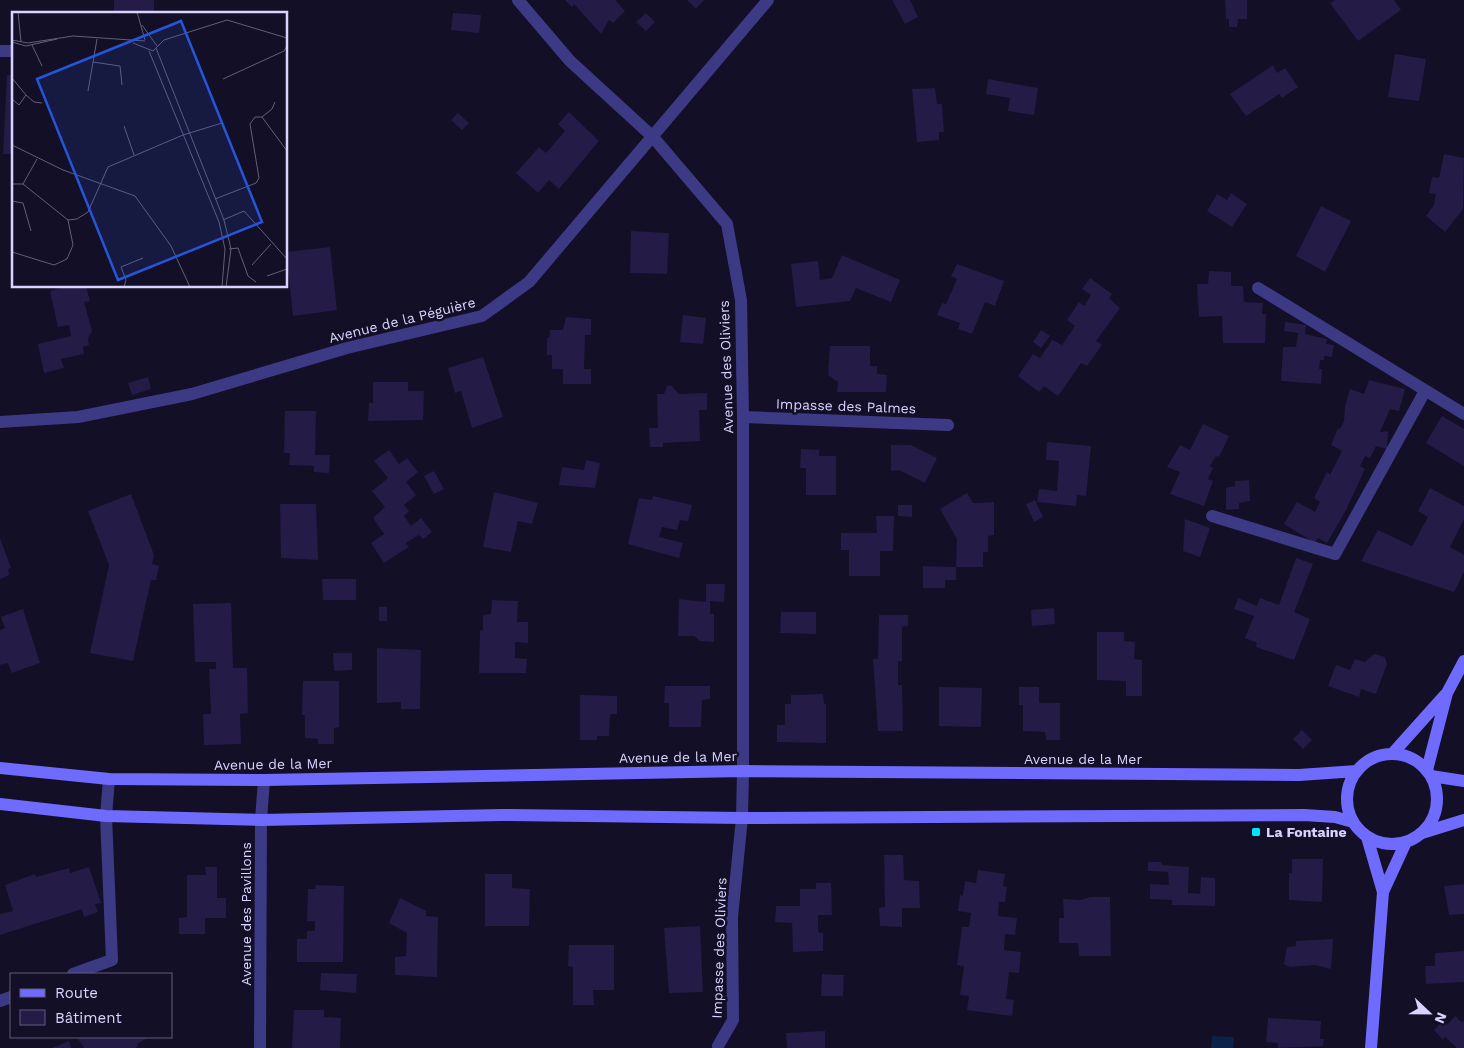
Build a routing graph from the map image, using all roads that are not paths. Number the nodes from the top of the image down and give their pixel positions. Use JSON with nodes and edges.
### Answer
{"nodes":[{"id":1,"x":518,"y":0,"type":"edge"},
{"id":2,"x":768,"y":0,"type":"edge"},
{"id":3,"x":653,"y":137,"type":"junction"},
{"id":4,"x":1258,"y":288,"type":"dead end"},
{"id":5,"x":1425,"y":390,"type":"junction"},
{"id":6,"x":1464,"y":414,"type":"edge"},
{"id":7,"x":744,"y":417,"type":"junction"},
{"id":8,"x":0,"y":422,"type":"edge"},
{"id":9,"x":948,"y":425,"type":"dead end"},
{"id":10,"x":1212,"y":516,"type":"dead end"},
{"id":11,"x":1464,"y":661,"type":"edge"},
{"id":12,"x":1447,"y":693,"type":"junction"},
{"id":13,"x":1393,"y":753,"type":"junction"},
{"id":14,"x":0,"y":768,"type":"edge"},
{"id":15,"x":1357,"y":770,"type":"junction"},
{"id":16,"x":743,"y":771,"type":"junction"},
{"id":17,"x":1429,"y":773,"type":"junction"},
{"id":18,"x":109,"y":779,"type":"junction"},
{"id":19,"x":264,"y":780,"type":"junction"},
{"id":20,"x":1464,"y":781,"type":"edge"},
{"id":21,"x":0,"y":804,"type":"edge"},
{"id":22,"x":106,"y":816,"type":"junction"},
{"id":23,"x":742,"y":818,"type":"junction"},
{"id":24,"x":261,"y":820,"type":"junction"},
{"id":25,"x":1464,"y":820,"type":"edge"},
{"id":26,"x":1352,"y":822,"type":"junction"},
{"id":27,"x":1422,"y":833,"type":"junction"},
{"id":28,"x":1367,"y":837,"type":"junction"},
{"id":29,"x":1406,"y":842,"type":"junction"},
{"id":30,"x":1383,"y":892,"type":"junction"},
{"id":31,"x":76,"y":973,"type":"edge"},
{"id":32,"x":718,"y":1046,"type":"dead end"},
{"id":33,"x":260,"y":1048,"type":"edge"},
{"id":34,"x":1371,"y":1048,"type":"edge"}],
"edges":[{"from":1,"to":3,"type":"street","name":"Avenue des Oliviers"},
{"from":2,"to":3,"type":"street","name":"Avenue de la Péguière"},
{"from":3,"to":7,"type":"street","name":"Avenue des Oliviers"},
{"from":3,"to":8,"type":"street","name":"Avenue de la Péguière"},
{"from":4,"to":5,"type":"street"},
{"from":5,"to":6,"type":"street"},
{"from":5,"to":10,"type":"street"},
{"from":7,"to":9,"type":"street","name":"Impasse des Palmes"},
{"from":7,"to":16,"type":"street","name":"Avenue des Oliviers"},
{"from":11,"to":12,"type":"street"},
{"from":12,"to":13,"type":"street"},
{"from":12,"to":17,"type":"street"},
{"from":13,"to":15,"type":"street"},
{"from":13,"to":17,"type":"street"},
{"from":14,"to":18,"type":"street","name":"Avenue de la Mer"},
{"from":15,"to":16,"type":"street","name":"Avenue de la Mer"},
{"from":15,"to":26,"type":"street"},
{"from":16,"to":19,"type":"street","name":"Avenue de la Mer"},
{"from":16,"to":23,"type":"street","name":"Avenue des Oliviers"},
{"from":17,"to":20,"type":"street"},
{"from":17,"to":27,"type":"street"},
{"from":18,"to":19,"type":"street","name":"Avenue de la Mer"},
{"from":18,"to":22,"type":"street"},
{"from":19,"to":24,"type":"street","name":"Avenue des Pavillons"},
{"from":21,"to":22,"type":"street"},
{"from":22,"to":24,"type":"street"},
{"from":22,"to":31,"type":"street"},
{"from":23,"to":24,"type":"street"},
{"from":23,"to":26,"type":"street"},
{"from":23,"to":32,"type":"street","name":"Impasse des Oliviers"},
{"from":24,"to":33,"type":"street","name":"Avenue des Pavillons"},
{"from":25,"to":27,"type":"street"},
{"from":26,"to":28,"type":"street"},
{"from":27,"to":29,"type":"street"},
{"from":28,"to":29,"type":"street"},
{"from":28,"to":30,"type":"street"},
{"from":29,"to":30,"type":"street"},
{"from":30,"to":34,"type":"street"}]}
